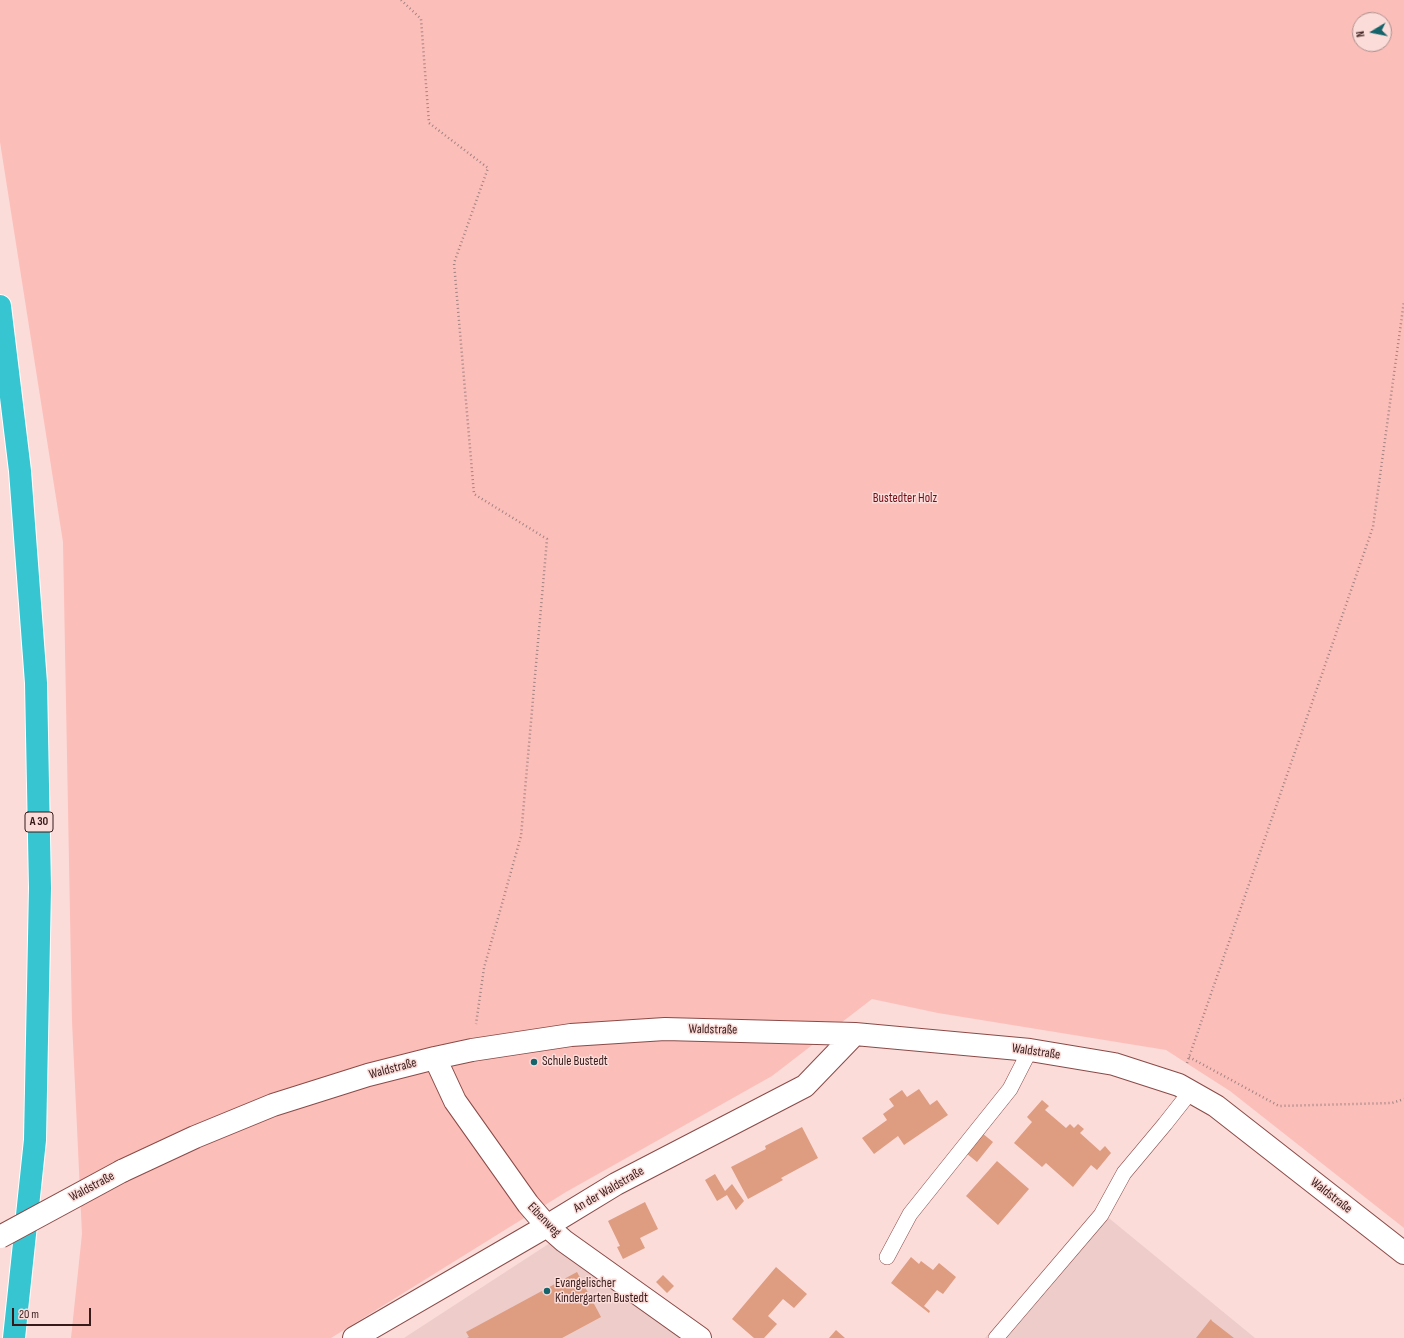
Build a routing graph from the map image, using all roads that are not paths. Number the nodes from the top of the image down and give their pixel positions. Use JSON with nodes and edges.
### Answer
{"nodes":[{"id":1,"x":0,"y":306,"type":"edge"},
{"id":2,"x":855,"y":1034,"type":"junction"},
{"id":3,"x":1030,"y":1050,"type":"junction"},
{"id":4,"x":435,"y":1058,"type":"junction"},
{"id":5,"x":1185,"y":1088,"type":"junction"},
{"id":6,"x":547,"y":1226,"type":"junction"},
{"id":7,"x":0,"y":1237,"type":"edge"},
{"id":8,"x":1404,"y":1253,"type":"edge"},
{"id":9,"x":888,"y":1257,"type":"dead end"},
{"id":10,"x":14,"y":1338,"type":"edge"},
{"id":11,"x":354,"y":1338,"type":"edge"},
{"id":12,"x":700,"y":1338,"type":"edge"},
{"id":13,"x":996,"y":1338,"type":"edge"}],
"edges":[{"from":1,"to":10,"type":"highway","number":"A 30"},
{"from":2,"to":3,"type":"street","name":"Waldstraße"},
{"from":2,"to":4,"type":"street","name":"Waldstraße"},
{"from":2,"to":6,"type":"street","name":"An der Waldstraße"},
{"from":3,"to":5,"type":"street","name":"Waldstraße"},
{"from":3,"to":9,"type":"lane"},
{"from":4,"to":6,"type":"street","name":"Eibenweg"},
{"from":4,"to":7,"type":"street","name":"Waldstraße","bridge":true},
{"from":5,"to":8,"type":"street","name":"Waldstraße"},
{"from":5,"to":13,"type":"lane"},
{"from":6,"to":11,"type":"street","name":"An der Waldstraße"},
{"from":6,"to":12,"type":"street","name":"Eibenweg"}]}
